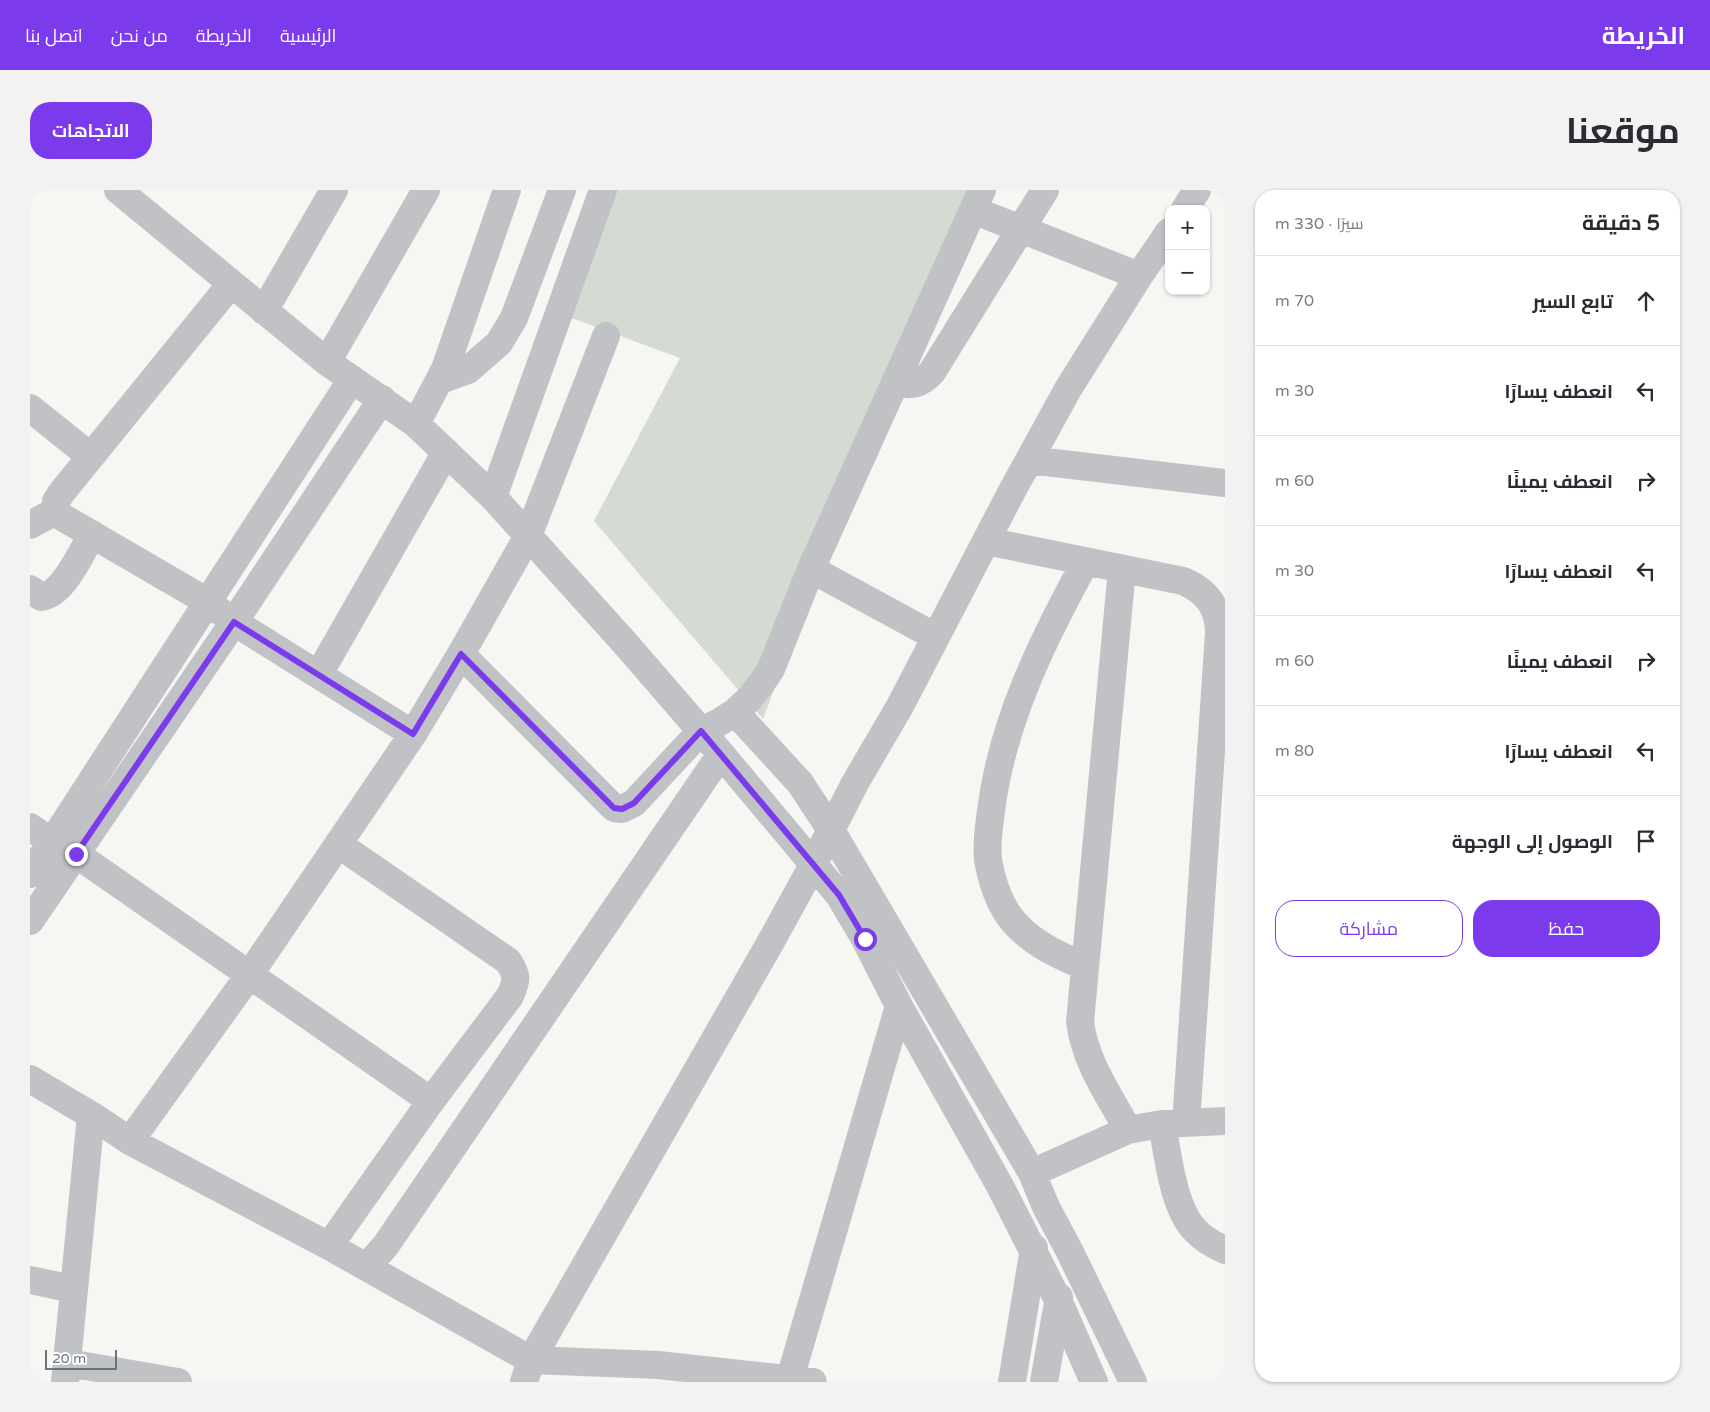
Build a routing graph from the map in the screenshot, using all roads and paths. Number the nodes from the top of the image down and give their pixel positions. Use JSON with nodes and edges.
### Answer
{"nodes":[{"id":1,"x":118,"y":190,"type":"edge"},
{"id":2,"x":334,"y":190,"type":"edge"},
{"id":3,"x":426,"y":190,"type":"edge"},
{"id":4,"x":507,"y":190,"type":"edge"},
{"id":5,"x":562,"y":190,"type":"edge"},
{"id":6,"x":603,"y":190,"type":"edge"},
{"id":7,"x":1045,"y":190,"type":"edge"},
{"id":8,"x":1198,"y":190,"type":"edge"},
{"id":9,"x":977,"y":200,"type":"edge"},
{"id":10,"x":1188,"y":205,"type":"edge"},
{"id":11,"x":1022,"y":229,"type":"junction"},
{"id":12,"x":1165,"y":238,"type":"edge"},
{"id":13,"x":1139,"y":276,"type":"junction"},
{"id":14,"x":231,"y":284,"type":"junction"},
{"id":15,"x":264,"y":311,"type":"junction"},
{"id":16,"x":606,"y":336,"type":"dead end"},
{"id":17,"x":327,"y":362,"type":"junction"},
{"id":18,"x":352,"y":379,"type":"junction"},
{"id":19,"x":440,"y":380,"type":"junction"},
{"id":20,"x":895,"y":382,"type":"junction"},
{"id":21,"x":382,"y":399,"type":"junction"},
{"id":22,"x":30,"y":408,"type":"edge"},
{"id":23,"x":416,"y":424,"type":"junction"},
{"id":24,"x":446,"y":452,"type":"junction"},
{"id":25,"x":90,"y":456,"type":"junction"},
{"id":26,"x":1029,"y":460,"type":"junction"},
{"id":27,"x":1225,"y":484,"type":"edge"},
{"id":28,"x":493,"y":497,"type":"junction"},
{"id":29,"x":56,"y":511,"type":"junction"},
{"id":30,"x":30,"y":524,"type":"edge"},
{"id":31,"x":92,"y":534,"type":"junction"},
{"id":32,"x":528,"y":536,"type":"junction"},
{"id":33,"x":986,"y":541,"type":"junction"},
{"id":34,"x":1086,"y":561,"type":"junction"},
{"id":35,"x":1122,"y":568,"type":"junction"},
{"id":36,"x":811,"y":569,"type":"junction"},
{"id":37,"x":30,"y":589,"type":"edge"},
{"id":38,"x":208,"y":602,"type":"junction"},
{"id":39,"x":234,"y":622,"type":"junction"},
{"id":40,"x":936,"y":637,"type":"junction"},
{"id":41,"x":461,"y":654,"type":"junction"},
{"id":42,"x":319,"y":674,"type":"junction"},
{"id":43,"x":735,"y":712,"type":"junction"},
{"id":44,"x":701,"y":731,"type":"junction"},
{"id":45,"x":413,"y":734,"type":"junction"},
{"id":46,"x":721,"y":754,"type":"junction"},
{"id":47,"x":30,"y":827,"type":"edge"},
{"id":48,"x":831,"y":830,"type":"junction"},
{"id":49,"x":338,"y":844,"type":"junction"},
{"id":50,"x":64,"y":848,"type":"junction"},
{"id":51,"x":814,"y":865,"type":"junction"},
{"id":52,"x":30,"y":874,"type":"edge"},
{"id":53,"x":30,"y":921,"type":"edge"},
{"id":54,"x":1084,"y":966,"type":"junction"},
{"id":55,"x":250,"y":974,"type":"junction"},
{"id":56,"x":899,"y":1006,"type":"junction"},
{"id":57,"x":30,"y":1079,"type":"edge"},
{"id":58,"x":431,"y":1101,"type":"junction"},
{"id":59,"x":91,"y":1115,"type":"junction"},
{"id":60,"x":1225,"y":1121,"type":"edge"},
{"id":61,"x":1174,"y":1124,"type":"junction"},
{"id":62,"x":1128,"y":1130,"type":"junction"},
{"id":63,"x":130,"y":1140,"type":"junction"},
{"id":64,"x":1032,"y":1173,"type":"junction"},
{"id":65,"x":1046,"y":1207,"type":"junction"},
{"id":66,"x":330,"y":1246,"type":"junction"},
{"id":67,"x":1225,"y":1250,"type":"edge"},
{"id":68,"x":1033,"y":1252,"type":"junction"},
{"id":69,"x":1070,"y":1252,"type":"junction"},
{"id":70,"x":367,"y":1267,"type":"junction"},
{"id":71,"x":30,"y":1280,"type":"edge"},
{"id":72,"x":74,"y":1290,"type":"junction"},
{"id":73,"x":1058,"y":1300,"type":"junction"},
{"id":74,"x":528,"y":1371,"type":"edge"},
{"id":75,"x":67,"y":1372,"type":"edge"},
{"id":76,"x":797,"y":1381,"type":"edge"},
{"id":77,"x":178,"y":1382,"type":"edge"},
{"id":78,"x":1012,"y":1382,"type":"edge"},
{"id":79,"x":1044,"y":1382,"type":"edge"},
{"id":80,"x":1094,"y":1382,"type":"edge"},
{"id":81,"x":1133,"y":1382,"type":"edge"}],
"edges":[{"from":1,"to":14,"type":"street"},
{"from":2,"to":15,"type":"street"},
{"from":3,"to":17,"type":"street"},
{"from":4,"to":19,"type":"street"},
{"from":5,"to":19,"type":"street"},
{"from":6,"to":28,"type":"street"},
{"from":7,"to":11,"type":"street"},
{"from":8,"to":10,"type":"street"},
{"from":9,"to":11,"type":"street"},
{"from":9,"to":20,"type":"street"},
{"from":11,"to":13,"type":"street"},
{"from":11,"to":20,"type":"street"},
{"from":12,"to":13,"type":"street"},
{"from":13,"to":26,"type":"street"},
{"from":14,"to":15,"type":"street"},
{"from":14,"to":25,"type":"street"},
{"from":15,"to":17,"type":"street"},
{"from":16,"to":32,"type":"street"},
{"from":17,"to":18,"type":"street"},
{"from":18,"to":21,"type":"street"},
{"from":18,"to":38,"type":"street"},
{"from":19,"to":23,"type":"street"},
{"from":20,"to":36,"type":"street"},
{"from":21,"to":23,"type":"street"},
{"from":21,"to":39,"type":"street"},
{"from":22,"to":25,"type":"street"},
{"from":23,"to":24,"type":"street"},
{"from":24,"to":28,"type":"street"},
{"from":24,"to":42,"type":"street"},
{"from":25,"to":29,"type":"street"},
{"from":26,"to":27,"type":"street"},
{"from":26,"to":33,"type":"street"},
{"from":28,"to":32,"type":"street"},
{"from":29,"to":30,"type":"street"},
{"from":29,"to":31,"type":"street"},
{"from":31,"to":37,"type":"street"},
{"from":31,"to":38,"type":"street"},
{"from":32,"to":41,"type":"street"},
{"from":32,"to":44,"type":"street"},
{"from":33,"to":34,"type":"street"},
{"from":33,"to":40,"type":"street"},
{"from":34,"to":35,"type":"street"},
{"from":34,"to":54,"type":"street"},
{"from":35,"to":54,"type":"street"},
{"from":35,"to":61,"type":"street"},
{"from":36,"to":40,"type":"street"},
{"from":36,"to":43,"type":"street"},
{"from":38,"to":39,"type":"street"},
{"from":38,"to":50,"type":"street"},
{"from":39,"to":42,"type":"street"},
{"from":39,"to":50,"type":"street"},
{"from":40,"to":48,"type":"street"},
{"from":41,"to":44,"type":"street"},
{"from":41,"to":45,"type":"street"},
{"from":42,"to":45,"type":"street"},
{"from":43,"to":44,"type":"street"},
{"from":43,"to":48,"type":"street"},
{"from":44,"to":46,"type":"street"},
{"from":45,"to":49,"type":"street"},
{"from":46,"to":51,"type":"street"},
{"from":46,"to":70,"type":"street"},
{"from":47,"to":50,"type":"street"},
{"from":48,"to":51,"type":"street"},
{"from":48,"to":64,"type":"street"},
{"from":49,"to":55,"type":"street"},
{"from":49,"to":58,"type":"street"},
{"from":50,"to":52,"type":"street"},
{"from":50,"to":53,"type":"street"},
{"from":50,"to":55,"type":"street"},
{"from":51,"to":56,"type":"street"},
{"from":51,"to":74,"type":"street"},
{"from":54,"to":62,"type":"street"},
{"from":55,"to":58,"type":"street"},
{"from":55,"to":63,"type":"street"},
{"from":56,"to":68,"type":"street"},
{"from":56,"to":76,"type":"street"},
{"from":57,"to":59,"type":"street"},
{"from":58,"to":66,"type":"street"},
{"from":59,"to":63,"type":"street"},
{"from":59,"to":72,"type":"street"},
{"from":60,"to":61,"type":"street"},
{"from":61,"to":62,"type":"street"},
{"from":61,"to":67,"type":"street"},
{"from":62,"to":64,"type":"street"},
{"from":63,"to":66,"type":"street"},
{"from":64,"to":65,"type":"street"},
{"from":65,"to":68,"type":"street"},
{"from":65,"to":69,"type":"street"},
{"from":66,"to":70,"type":"street"},
{"from":68,"to":73,"type":"street"},
{"from":68,"to":78,"type":"street"},
{"from":69,"to":73,"type":"street"},
{"from":69,"to":81,"type":"street"},
{"from":70,"to":74,"type":"street"},
{"from":71,"to":72,"type":"street"},
{"from":72,"to":75,"type":"street"},
{"from":73,"to":79,"type":"street"},
{"from":73,"to":80,"type":"street"},
{"from":74,"to":76,"type":"street"},
{"from":75,"to":77,"type":"street"}]}
